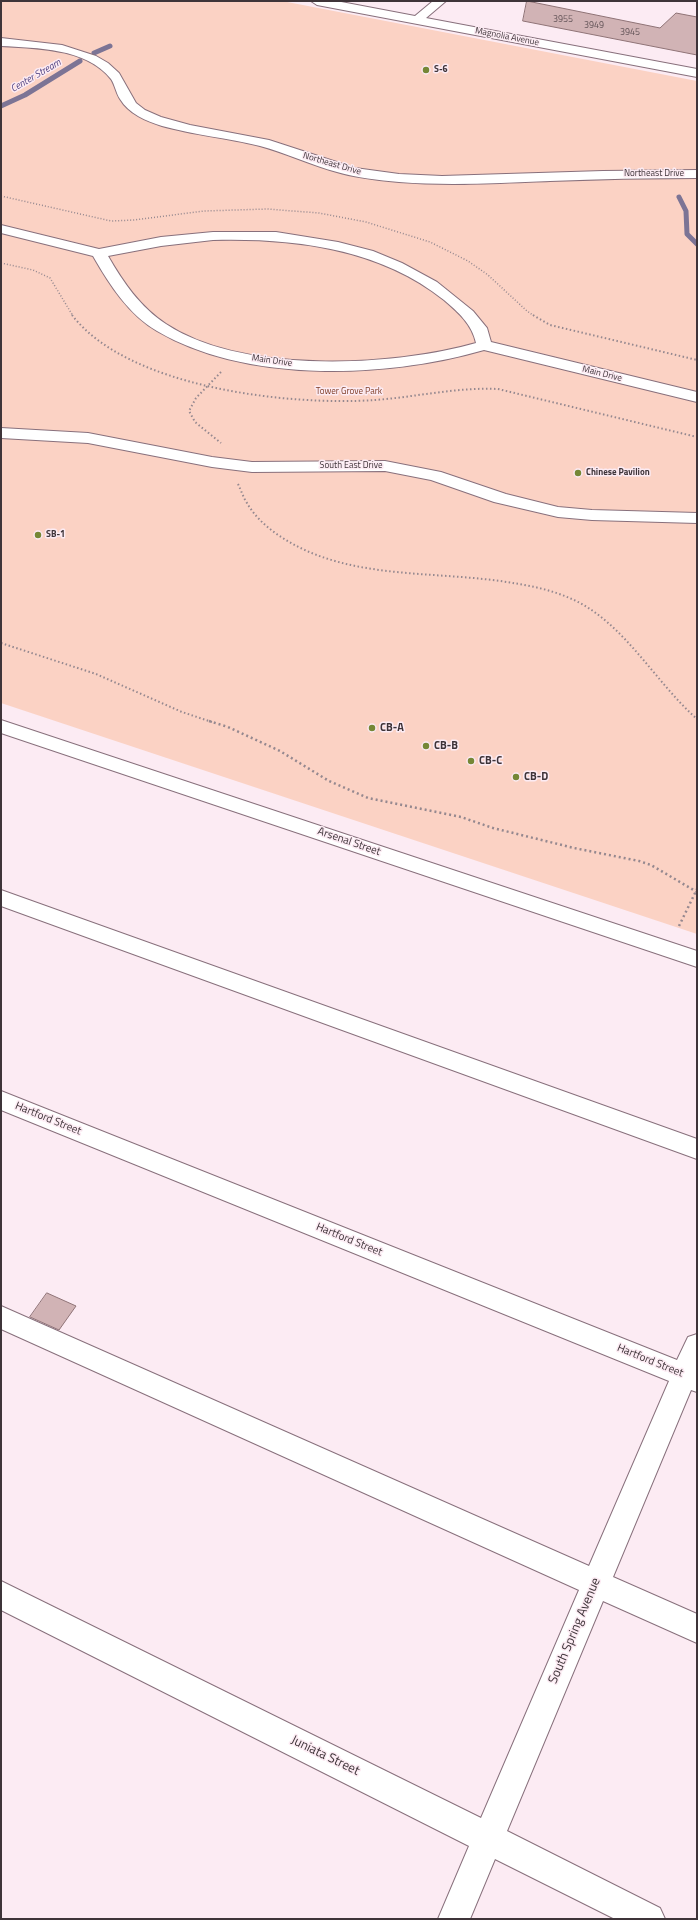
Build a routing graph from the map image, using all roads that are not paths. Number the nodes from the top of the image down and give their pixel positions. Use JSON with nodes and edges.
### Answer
{"nodes":[{"id":1,"x":317,"y":1,"type":"edge"},
{"id":2,"x":440,"y":1,"type":"edge"},
{"id":3,"x":418,"y":20,"type":"junction"},
{"id":4,"x":1,"y":42,"type":"edge"},
{"id":5,"x":697,"y":74,"type":"edge"},
{"id":6,"x":697,"y":174,"type":"edge"},
{"id":7,"x":1,"y":229,"type":"edge"},
{"id":8,"x":99,"y":253,"type":"junction"},
{"id":9,"x":484,"y":346,"type":"junction"},
{"id":10,"x":697,"y":397,"type":"edge"},
{"id":11,"x":1,"y":433,"type":"edge"},
{"id":12,"x":697,"y":518,"type":"edge"},
{"id":13,"x":1,"y":726,"type":"edge"},
{"id":14,"x":1,"y":898,"type":"edge"},
{"id":15,"x":697,"y":959,"type":"edge"},
{"id":16,"x":1,"y":1100,"type":"edge"},
{"id":17,"x":697,"y":1149,"type":"edge"},
{"id":18,"x":1,"y":1317,"type":"edge"},
{"id":19,"x":697,"y":1345,"type":"edge"},
{"id":20,"x":691,"y":1377,"type":"edge"},
{"id":21,"x":595,"y":1583,"type":"junction"},
{"id":22,"x":1,"y":1595,"type":"edge"},
{"id":23,"x":697,"y":1629,"type":"edge"},
{"id":24,"x":489,"y":1838,"type":"junction"},
{"id":25,"x":454,"y":1919,"type":"edge"},
{"id":26,"x":649,"y":1919,"type":"edge"}],
"edges":[{"from":1,"to":3,"type":"street","name":"Magnolia Avenue"},
{"from":2,"to":3,"type":"street"},
{"from":3,"to":5,"type":"street","name":"Magnolia Avenue"},
{"from":4,"to":6,"type":"street","name":"Northeast Drive"},
{"from":7,"to":8,"type":"street"},
{"from":8,"to":9,"type":"street"},
{"from":8,"to":9,"type":"street","name":"Main Drive"},
{"from":9,"to":10,"type":"street","name":"Main Drive"},
{"from":11,"to":12,"type":"street","name":"South East Drive"},
{"from":13,"to":15,"type":"street","name":"Arsenal Street"},
{"from":14,"to":17,"type":"street"},
{"from":16,"to":20,"type":"street","name":"Hartford Street"},
{"from":18,"to":21,"type":"street"},
{"from":19,"to":20,"type":"street","name":"South Spring Avenue"},
{"from":20,"to":21,"type":"street","name":"South Spring Avenue"},
{"from":21,"to":23,"type":"street"},
{"from":21,"to":24,"type":"street","name":"South Spring Avenue"},
{"from":22,"to":24,"type":"street","name":"Juniata Street"},
{"from":24,"to":25,"type":"street","name":"South Spring Avenue"},
{"from":24,"to":26,"type":"street","name":"Juniata Street"}]}
